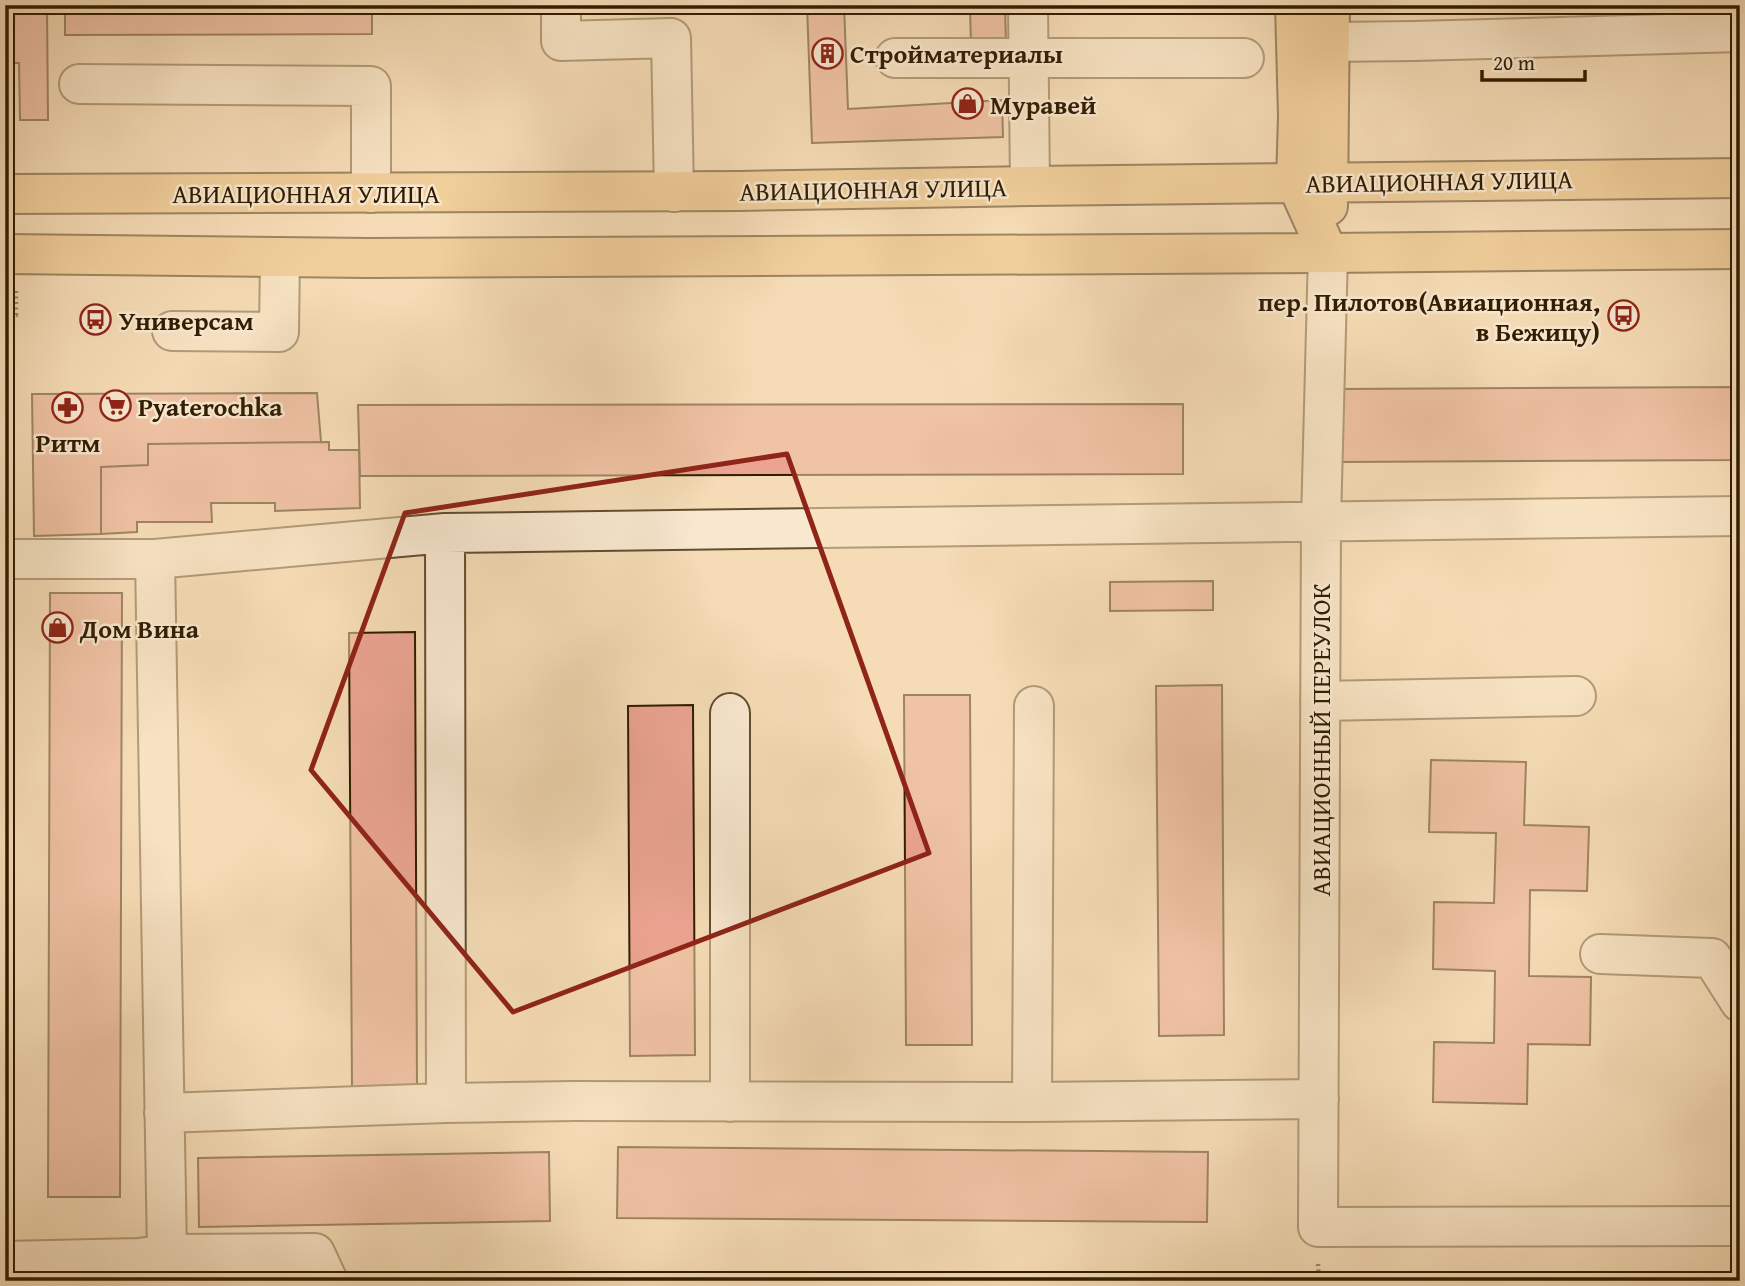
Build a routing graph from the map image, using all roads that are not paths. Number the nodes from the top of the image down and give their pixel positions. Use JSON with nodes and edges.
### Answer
{"nodes":[{"id":1,"x":561,"y":5,"type":"edge"},
{"id":2,"x":1028,"y":5,"type":"edge"},
{"id":3,"x":1296,"y":5,"type":"edge"},
{"id":4,"x":1330,"y":23,"type":"edge"},
{"id":5,"x":1740,"y":32,"type":"edge"},
{"id":6,"x":895,"y":58,"type":"dead end"},
{"id":7,"x":1030,"y":58,"type":"junction"},
{"id":8,"x":1244,"y":58,"type":"dead end"},
{"id":9,"x":79,"y":84,"type":"dead end"},
{"id":10,"x":1740,"y":178,"type":"edge"},
{"id":11,"x":1312,"y":182,"type":"junction"},
{"id":12,"x":1030,"y":186,"type":"junction"},
{"id":13,"x":674,"y":192,"type":"junction"},
{"id":14,"x":371,"y":193,"type":"junction"},
{"id":15,"x":5,"y":194,"type":"edge"},
{"id":16,"x":1740,"y":249,"type":"edge"},
{"id":17,"x":1328,"y":253,"type":"junction"},
{"id":18,"x":5,"y":254,"type":"edge"},
{"id":19,"x":280,"y":257,"type":"junction"},
{"id":20,"x":172,"y":331,"type":"dead end"},
{"id":21,"x":1740,"y":516,"type":"edge"},
{"id":22,"x":1321,"y":521,"type":"junction"},
{"id":23,"x":445,"y":533,"type":"junction"},
{"id":24,"x":5,"y":559,"type":"edge"},
{"id":25,"x":155,"y":559,"type":"junction"},
{"id":26,"x":1576,"y":696,"type":"dead end"},
{"id":27,"x":1320,"y":701,"type":"junction"},
{"id":28,"x":1034,"y":706,"type":"dead end"},
{"id":29,"x":730,"y":713,"type":"dead end"},
{"id":30,"x":1600,"y":954,"type":"dead end"},
{"id":31,"x":1740,"y":1002,"type":"edge"},
{"id":32,"x":1319,"y":1099,"type":"junction"},
{"id":33,"x":730,"y":1101,"type":"junction"},
{"id":34,"x":1032,"y":1102,"type":"junction"},
{"id":35,"x":446,"y":1103,"type":"junction"},
{"id":36,"x":164,"y":1113,"type":"junction"},
{"id":37,"x":1740,"y":1226,"type":"edge"},
{"id":38,"x":5,"y":1261,"type":"edge"},
{"id":39,"x":187,"y":1263,"type":"edge"},
{"id":40,"x":322,"y":1267,"type":"edge"}],
"edges":[{"from":1,"to":13,"type":"street"},
{"from":2,"to":7,"type":"street"},
{"from":3,"to":11,"type":"main road"},
{"from":4,"to":5,"type":"street"},
{"from":4,"to":11,"type":"main road"},
{"from":6,"to":7,"type":"street"},
{"from":7,"to":8,"type":"street"},
{"from":7,"to":12,"type":"street"},
{"from":9,"to":14,"type":"street"},
{"from":10,"to":11,"type":"main road","name":"АВИАЦИОННАЯ УЛИЦА"},
{"from":11,"to":12,"type":"main road","name":"АВИАЦИОННАЯ УЛИЦА"},
{"from":11,"to":17,"type":"main road"},
{"from":12,"to":13,"type":"main road","name":"АВИАЦИОННАЯ УЛИЦА"},
{"from":13,"to":14,"type":"main road","name":"АВИАЦИОННАЯ УЛИЦА"},
{"from":14,"to":15,"type":"main road","name":"АВИАЦИОННАЯ УЛИЦА"},
{"from":16,"to":17,"type":"main road"},
{"from":17,"to":19,"type":"main road"},
{"from":17,"to":22,"type":"street","name":"АВИАЦИОННЫЙ ПЕРЕУЛОК"},
{"from":18,"to":19,"type":"main road"},
{"from":19,"to":20,"type":"street"},
{"from":21,"to":22,"type":"street"},
{"from":22,"to":23,"type":"street"},
{"from":22,"to":27,"type":"street","name":"АВИАЦИОННЫЙ ПЕРЕУЛОК"},
{"from":23,"to":25,"type":"street"},
{"from":23,"to":35,"type":"street"},
{"from":24,"to":25,"type":"street"},
{"from":25,"to":36,"type":"street"},
{"from":26,"to":27,"type":"street"},
{"from":27,"to":32,"type":"street","name":"АВИАЦИОННЫЙ ПЕРЕУЛОК"},
{"from":28,"to":34,"type":"street"},
{"from":29,"to":33,"type":"street"},
{"from":30,"to":31,"type":"street"},
{"from":32,"to":34,"type":"street"},
{"from":32,"to":37,"type":"street","name":"АВИАЦИОННЫЙ ПЕРЕУЛОК"},
{"from":33,"to":34,"type":"street"},
{"from":33,"to":35,"type":"street"},
{"from":35,"to":36,"type":"street"},
{"from":36,"to":39,"type":"street"},
{"from":38,"to":39,"type":"street"},
{"from":39,"to":40,"type":"street"}]}
